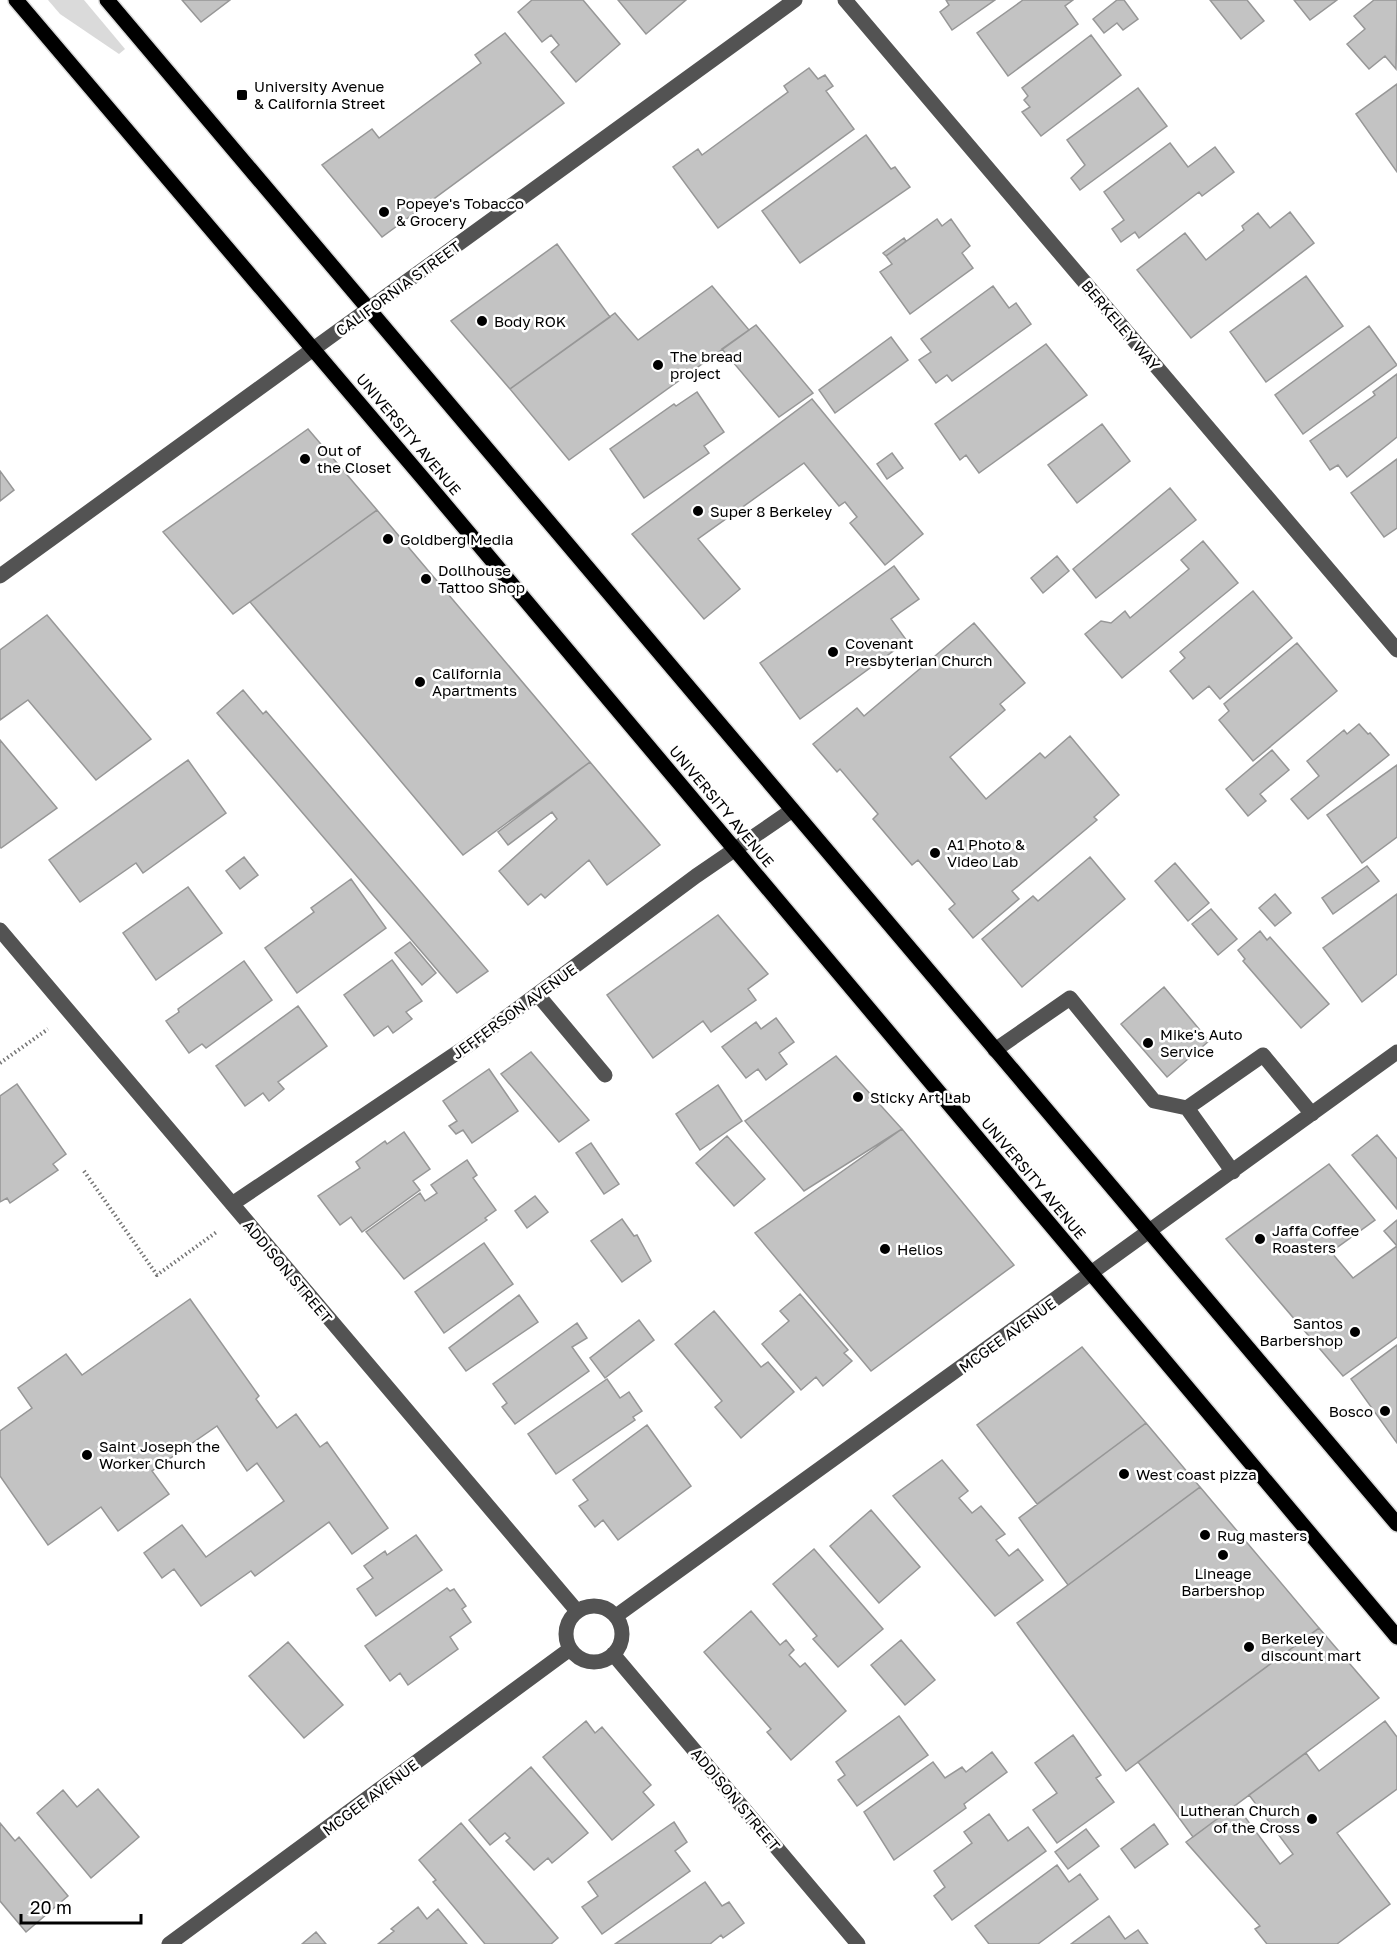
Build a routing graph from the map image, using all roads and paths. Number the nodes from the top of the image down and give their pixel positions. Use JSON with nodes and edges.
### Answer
{"nodes":[{"id":1,"x":16,"y":0,"type":"edge"},
{"id":2,"x":107,"y":0,"type":"edge"},
{"id":3,"x":795,"y":0,"type":"edge"},
{"id":4,"x":844,"y":0,"type":"edge"},
{"id":5,"x":369,"y":309,"type":"junction"},
{"id":6,"x":314,"y":349,"type":"junction"},
{"id":7,"x":0,"y":576,"type":"edge"},
{"id":8,"x":1397,"y":650,"type":"edge"},
{"id":9,"x":791,"y":811,"type":"junction"},
{"id":10,"x":735,"y":850,"type":"junction"},
{"id":11,"x":0,"y":930,"type":"edge"},
{"id":12,"x":537,"y":995,"type":"junction"},
{"id":13,"x":70,"y":1013,"type":"junction"},
{"id":14,"x":995,"y":1050,"type":"junction"},
{"id":15,"x":1397,"y":1052,"type":"edge"},
{"id":16,"x":0,"y":1063,"type":"edge"},
{"id":17,"x":605,"y":1075,"type":"dead end"},
{"id":18,"x":1187,"y":1108,"type":"junction"},
{"id":19,"x":1312,"y":1114,"type":"junction"},
{"id":20,"x":84,"y":1171,"type":"dead end"},
{"id":21,"x":1233,"y":1172,"type":"junction"},
{"id":22,"x":236,"y":1209,"type":"junction"},
{"id":23,"x":1150,"y":1232,"type":"junction"},
{"id":24,"x":1091,"y":1274,"type":"junction"},
{"id":25,"x":1397,"y":1524,"type":"edge"},
{"id":26,"x":576,"y":1611,"type":"junction"},
{"id":27,"x":616,"y":1616,"type":"junction"},
{"id":28,"x":1397,"y":1637,"type":"edge"},
{"id":29,"x":570,"y":1649,"type":"junction"},
{"id":30,"x":613,"y":1654,"type":"junction"},
{"id":31,"x":169,"y":1944,"type":"edge"},
{"id":32,"x":858,"y":1944,"type":"edge"}],
"edges":[{"from":1,"to":6,"type":"main road","name":"UNIVERSITY AVENUE"},
{"from":2,"to":5,"type":"main road"},
{"from":3,"to":5,"type":"street","name":"CALIFORNIA STREET"},
{"from":4,"to":8,"type":"street","name":"BERKELEY WAY"},
{"from":5,"to":6,"type":"street","name":"CALIFORNIA STREET"},
{"from":5,"to":9,"type":"main road"},
{"from":6,"to":7,"type":"street","name":"CALIFORNIA STREET"},
{"from":6,"to":10,"type":"main road","name":"UNIVERSITY AVENUE"},
{"from":9,"to":10,"type":"street","name":"JEFFERSON AVENUE"},
{"from":9,"to":14,"type":"main road"},
{"from":10,"to":12,"type":"street","name":"JEFFERSON AVENUE"},
{"from":10,"to":24,"type":"main road","name":"UNIVERSITY AVENUE"},
{"from":11,"to":13,"type":"street","name":"ADDISON STREET"},
{"from":12,"to":17,"type":"street"},
{"from":12,"to":22,"type":"street","name":"JEFFERSON AVENUE"},
{"from":13,"to":16,"type":"path"},
{"from":13,"to":22,"type":"street","name":"ADDISON STREET"},
{"from":14,"to":18,"type":"street"},
{"from":14,"to":23,"type":"main road"},
{"from":15,"to":19,"type":"street","name":"MCGEE AVENUE"},
{"from":18,"to":19,"type":"street"},
{"from":18,"to":21,"type":"street"},
{"from":19,"to":21,"type":"street","name":"MCGEE AVENUE"},
{"from":20,"to":22,"type":"path"},
{"from":21,"to":23,"type":"street","name":"MCGEE AVENUE"},
{"from":22,"to":26,"type":"street","name":"ADDISON STREET"},
{"from":23,"to":24,"type":"street","name":"MCGEE AVENUE"},
{"from":23,"to":25,"type":"main road"},
{"from":24,"to":27,"type":"street","name":"MCGEE AVENUE"},
{"from":24,"to":28,"type":"main road","name":"UNIVERSITY AVENUE"},
{"from":26,"to":27,"type":"street"},
{"from":26,"to":29,"type":"street"},
{"from":27,"to":30,"type":"street"},
{"from":29,"to":30,"type":"street"},
{"from":29,"to":31,"type":"street","name":"MCGEE AVENUE"},
{"from":30,"to":32,"type":"street","name":"ADDISON STREET"}]}
